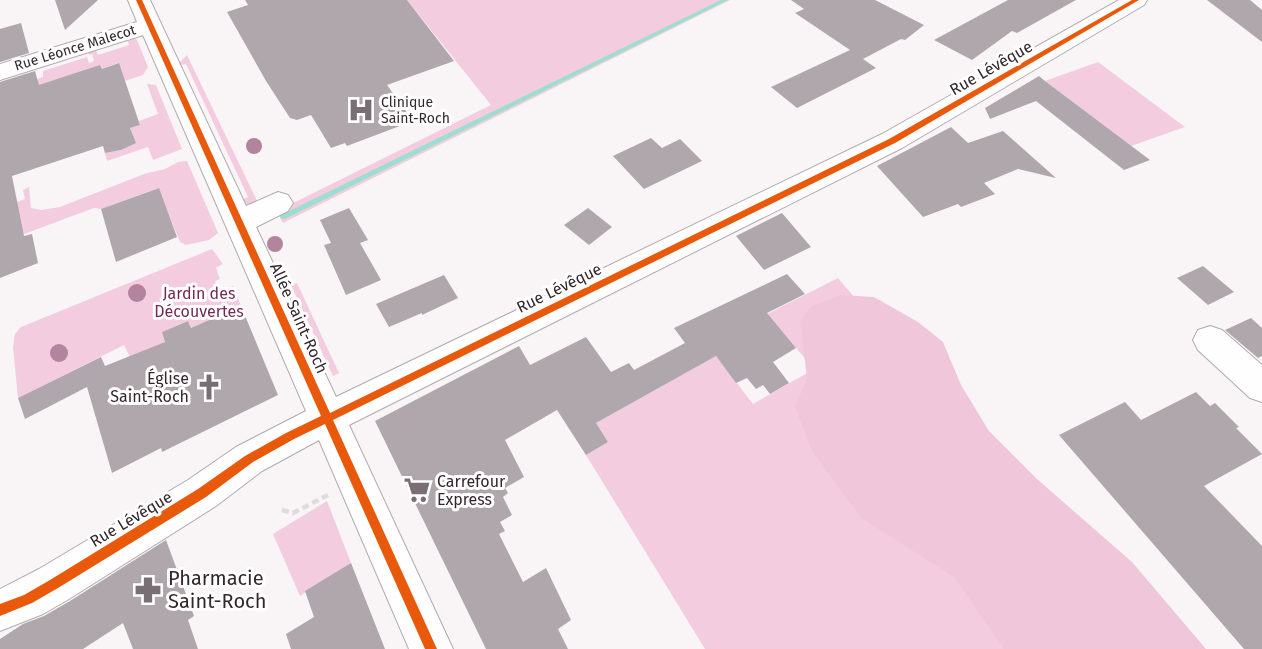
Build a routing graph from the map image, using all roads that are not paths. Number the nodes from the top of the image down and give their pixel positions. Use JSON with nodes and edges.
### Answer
{"nodes":[{"id":1,"x":1136,"y":0,"type":"edge"},
{"id":2,"x":145,"y":13,"type":"edge"},
{"id":3,"x":0,"y":72,"type":"edge"},
{"id":4,"x":278,"y":203,"type":"dead end"},
{"id":5,"x":240,"y":222,"type":"junction"},
{"id":6,"x":1210,"y":340,"type":"dead end"},
{"id":7,"x":1262,"y":387,"type":"edge"},
{"id":8,"x":327,"y":417,"type":"junction"},
{"id":9,"x":0,"y":610,"type":"edge"},
{"id":10,"x":431,"y":649,"type":"edge"}],
"edges":[{"from":1,"to":8,"type":"street","name":"Rue Lévêque"},
{"from":2,"to":3,"type":"street","name":"Rue Léonce Malecot"},
{"from":2,"to":5,"type":"street","name":"Allée Saint-Roch"},
{"from":4,"to":5,"type":"street"},
{"from":5,"to":8,"type":"street","name":"Allée Saint-Roch"},
{"from":6,"to":7,"type":"street"},
{"from":8,"to":9,"type":"street","name":"Rue Lévêque"},
{"from":8,"to":10,"type":"street","name":"Allée Saint-Roch"}]}
